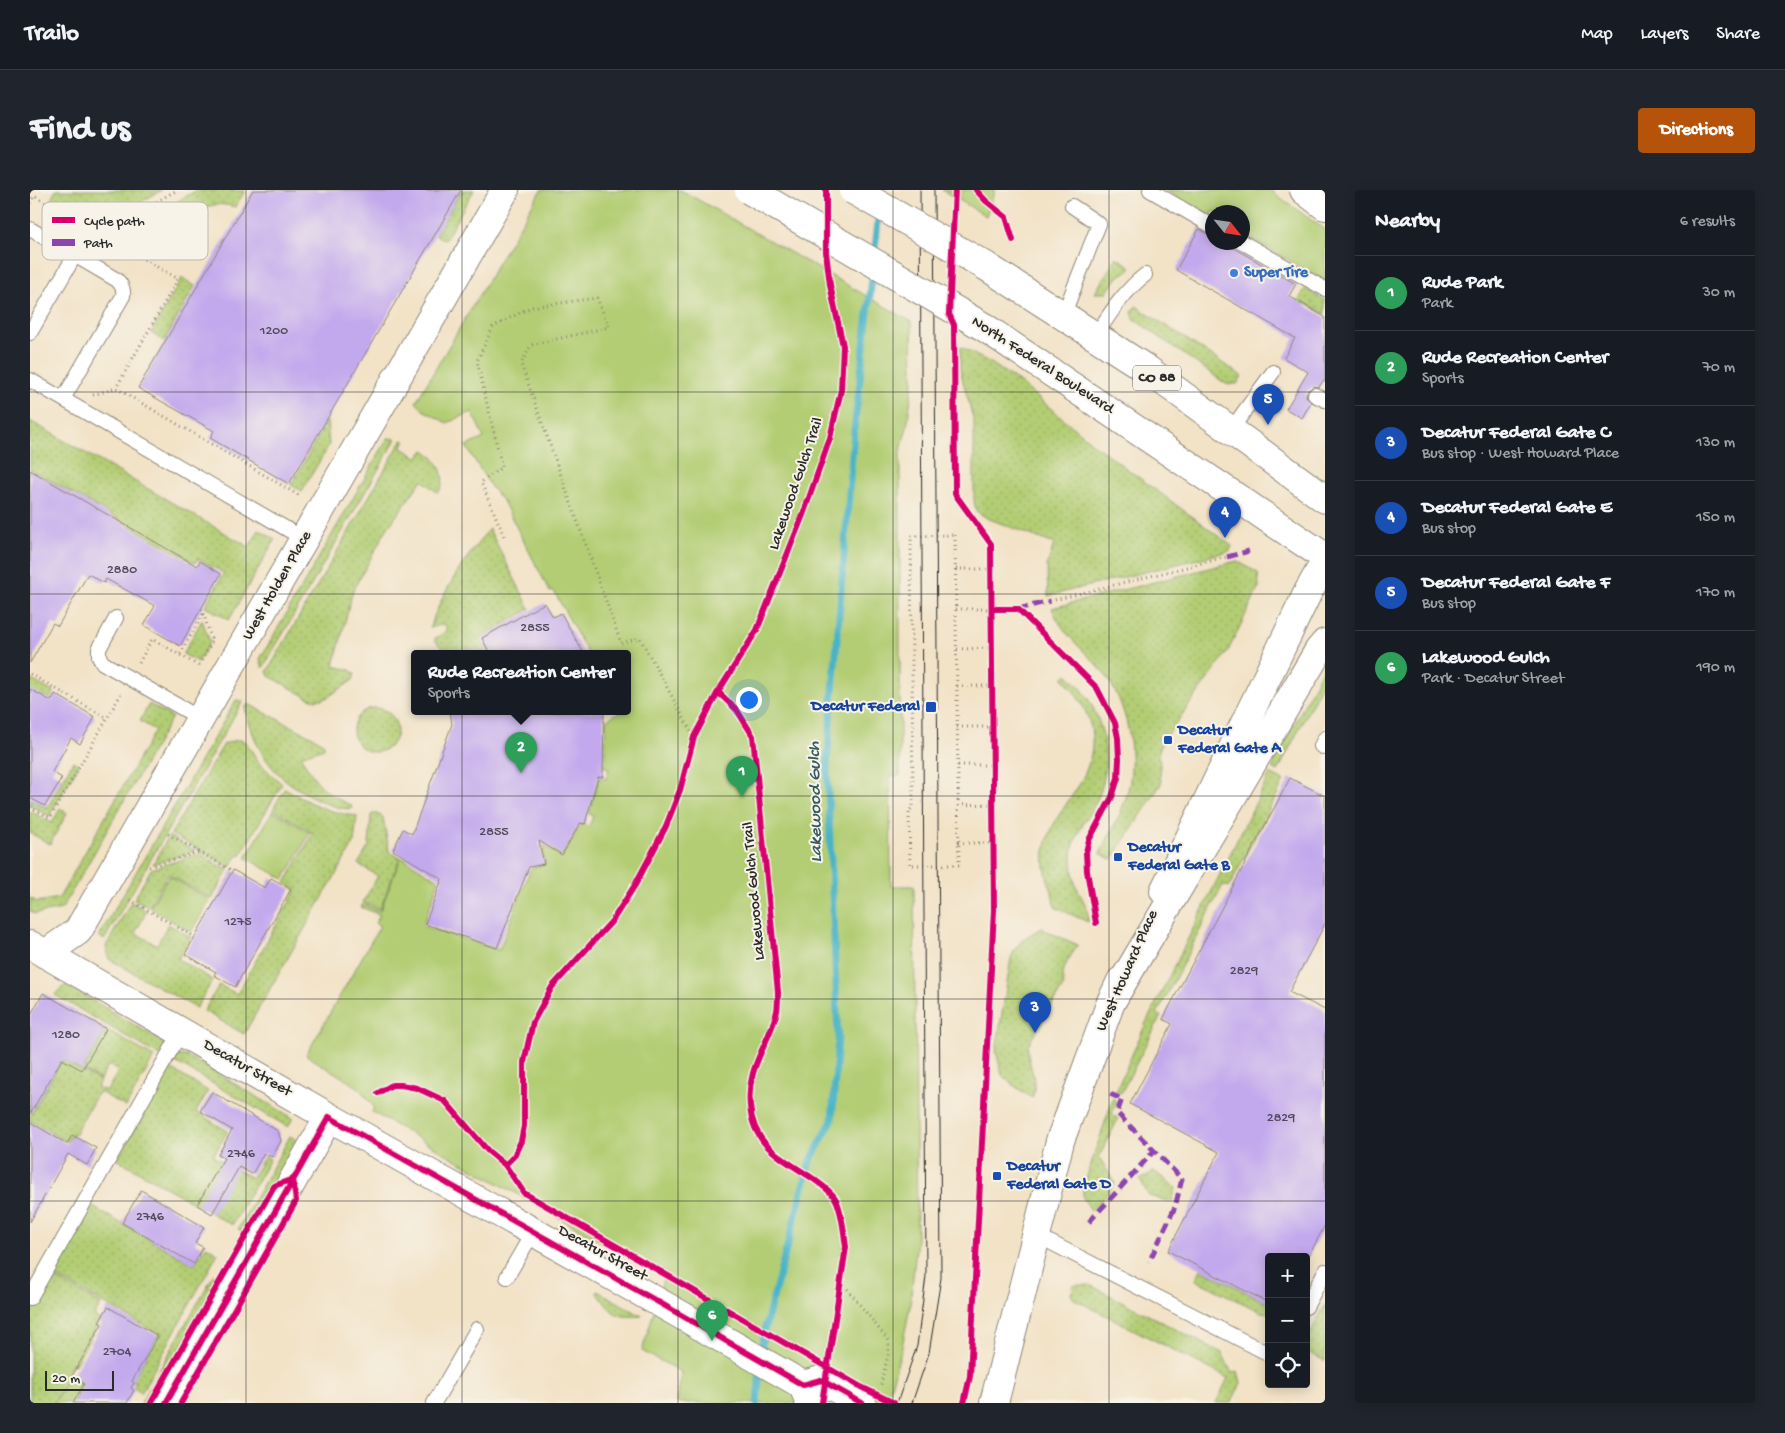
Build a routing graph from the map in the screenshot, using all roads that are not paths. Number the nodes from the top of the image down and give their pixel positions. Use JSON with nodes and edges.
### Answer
{"nodes":[{"id":1,"x":505,"y":190,"type":"edge"},
{"id":2,"x":749,"y":190,"type":"edge"},
{"id":3,"x":853,"y":190,"type":"edge"},
{"id":4,"x":1150,"y":190,"type":"edge"},
{"id":5,"x":1304,"y":190,"type":"edge"},
{"id":6,"x":1072,"y":206,"type":"dead end"},
{"id":7,"x":1325,"y":206,"type":"edge"},
{"id":8,"x":1205,"y":222,"type":"edge"},
{"id":9,"x":30,"y":230,"type":"edge"},
{"id":10,"x":42,"y":237,"type":"edge"},
{"id":11,"x":1250,"y":247,"type":"edge"},
{"id":12,"x":73,"y":260,"type":"edge"},
{"id":13,"x":84,"y":260,"type":"edge"},
{"id":14,"x":1145,"y":275,"type":"dead end"},
{"id":15,"x":1325,"y":290,"type":"edge"},
{"id":16,"x":1063,"y":316,"type":"junction"},
{"id":17,"x":30,"y":333,"type":"edge"},
{"id":18,"x":1095,"y":336,"type":"junction"},
{"id":19,"x":1273,"y":372,"type":"dead end"},
{"id":20,"x":30,"y":380,"type":"edge"},
{"id":21,"x":63,"y":399,"type":"junction"},
{"id":22,"x":1230,"y":431,"type":"junction"},
{"id":23,"x":1325,"y":499,"type":"edge"},
{"id":24,"x":304,"y":539,"type":"junction"},
{"id":25,"x":1325,"y":557,"type":"edge"},
{"id":26,"x":1325,"y":562,"type":"edge"},
{"id":27,"x":116,"y":618,"type":"dead end"},
{"id":28,"x":1325,"y":643,"type":"edge"},
{"id":29,"x":201,"y":719,"type":"junction"},
{"id":30,"x":1325,"y":738,"type":"edge"},
{"id":31,"x":1325,"y":748,"type":"edge"},
{"id":32,"x":35,"y":954,"type":"edge"},
{"id":33,"x":1111,"y":1002,"type":"junction"},
{"id":34,"x":181,"y":1032,"type":"junction"},
{"id":35,"x":329,"y":1117,"type":"junction"},
{"id":36,"x":533,"y":1232,"type":"junction"},
{"id":37,"x":1036,"y":1234,"type":"junction"},
{"id":38,"x":1325,"y":1271,"type":"edge"},
{"id":39,"x":507,"y":1277,"type":"dead end"},
{"id":40,"x":30,"y":1298,"type":"edge"},
{"id":41,"x":1310,"y":1299,"type":"edge"},
{"id":42,"x":477,"y":1330,"type":"dead end"},
{"id":43,"x":1265,"y":1352,"type":"edge"},
{"id":44,"x":807,"y":1394,"type":"edge"},
{"id":45,"x":868,"y":1399,"type":"edge"},
{"id":46,"x":166,"y":1403,"type":"edge"},
{"id":47,"x":434,"y":1403,"type":"edge"},
{"id":48,"x":994,"y":1403,"type":"edge"}],
"edges":[{"from":1,"to":24,"type":"street","name":"West Holden Place"},
{"from":2,"to":25,"type":"street","name":"North Federal Boulevard","bridge":true},
{"from":3,"to":16,"type":"street","number":"CO 88","bridge":true},
{"from":4,"to":8,"type":"lane"},
{"from":5,"to":7,"type":"street"},
{"from":6,"to":16,"type":"lane"},
{"from":9,"to":10,"type":"lane"},
{"from":11,"to":15,"type":"lane"},
{"from":12,"to":17,"type":"lane"},
{"from":13,"to":21,"type":"lane"},
{"from":14,"to":18,"type":"lane"},
{"from":16,"to":18,"type":"street","number":"CO 88"},
{"from":18,"to":22,"type":"street","number":"CO 88"},
{"from":19,"to":22,"type":"lane"},
{"from":20,"to":21,"type":"lane"},
{"from":21,"to":24,"type":"lane"},
{"from":22,"to":23,"type":"street","number":"CO 88"},
{"from":24,"to":29,"type":"street","name":"West Holden Place"},
{"from":26,"to":33,"type":"street","name":"West Howard Place"},
{"from":27,"to":29,"type":"lane"},
{"from":28,"to":33,"type":"street"},
{"from":29,"to":32,"type":"street","name":"West Holden Place"},
{"from":30,"to":31,"type":"lane"},
{"from":32,"to":34,"type":"street","name":"Decatur Street"},
{"from":33,"to":37,"type":"street","name":"West Howard Place"},
{"from":34,"to":35,"type":"street","name":"Decatur Street"},
{"from":34,"to":40,"type":"lane"},
{"from":35,"to":36,"type":"street","name":"Decatur Street"},
{"from":35,"to":46,"type":"street"},
{"from":36,"to":39,"type":"lane"},
{"from":36,"to":44,"type":"street","name":"Decatur Street"},
{"from":37,"to":43,"type":"lane"},
{"from":37,"to":48,"type":"street","name":"West Howard Place"},
{"from":38,"to":41,"type":"lane"},
{"from":42,"to":47,"type":"lane"},
{"from":44,"to":45,"type":"street","name":"Decatur Street"}]}
